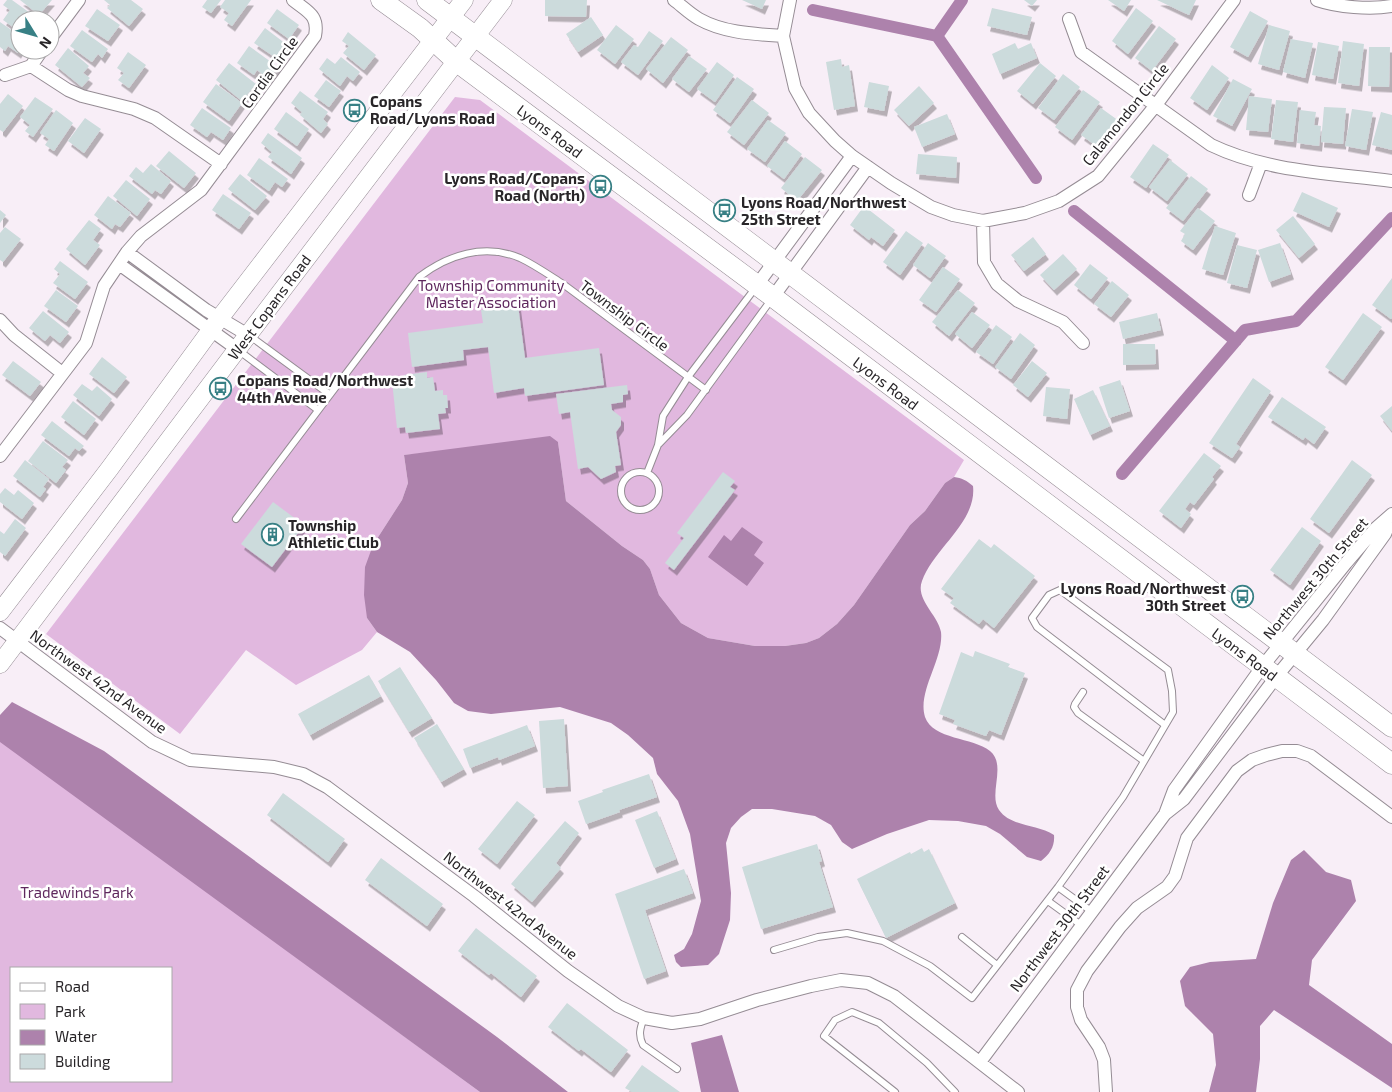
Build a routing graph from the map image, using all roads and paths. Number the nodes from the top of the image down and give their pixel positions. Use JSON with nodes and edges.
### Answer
{"nodes":[{"id":1,"x":79,"y":0,"type":"edge"},
{"id":2,"x":293,"y":0,"type":"edge"},
{"id":3,"x":381,"y":0,"type":"edge"},
{"id":4,"x":427,"y":0,"type":"edge"},
{"id":5,"x":464,"y":0,"type":"edge"},
{"id":6,"x":503,"y":0,"type":"edge"},
{"id":7,"x":674,"y":0,"type":"edge"},
{"id":8,"x":790,"y":0,"type":"edge"},
{"id":9,"x":1234,"y":0,"type":"edge"},
{"id":10,"x":1317,"y":0,"type":"edge"},
{"id":11,"x":1392,"y":6,"type":"edge"},
{"id":12,"x":450,"y":18,"type":"junction"},
{"id":13,"x":1069,"y":19,"type":"dead end"},
{"id":14,"x":60,"y":26,"type":"edge"},
{"id":15,"x":783,"y":36,"type":"junction"},
{"id":16,"x":476,"y":37,"type":"junction"},
{"id":17,"x":433,"y":40,"type":"junction"},
{"id":18,"x":35,"y":60,"type":"edge"},
{"id":19,"x":457,"y":62,"type":"junction"},
{"id":20,"x":31,"y":66,"type":"junction"},
{"id":21,"x":5,"y":75,"type":"dead end"},
{"id":22,"x":1156,"y":105,"type":"junction"},
{"id":23,"x":852,"y":156,"type":"junction"},
{"id":24,"x":1261,"y":163,"type":"junction"},
{"id":25,"x":221,"y":164,"type":"junction"},
{"id":26,"x":868,"y":167,"type":"junction"},
{"id":27,"x":1392,"y":181,"type":"edge"},
{"id":28,"x":1250,"y":195,"type":"dead end"},
{"id":29,"x":983,"y":221,"type":"junction"},
{"id":30,"x":127,"y":252,"type":"junction"},
{"id":31,"x":119,"y":264,"type":"junction"},
{"id":32,"x":782,"y":268,"type":"junction"},
{"id":33,"x":765,"y":291,"type":"junction"},
{"id":34,"x":0,"y":320,"type":"edge"},
{"id":35,"x":215,"y":325,"type":"junction"},
{"id":36,"x":248,"y":335,"type":"junction"},
{"id":37,"x":1084,"y":344,"type":"dead end"},
{"id":38,"x":237,"y":349,"type":"junction"},
{"id":39,"x":62,"y":373,"type":"junction"},
{"id":40,"x":688,"y":377,"type":"junction"},
{"id":41,"x":706,"y":390,"type":"junction"},
{"id":42,"x":329,"y":394,"type":"junction"},
{"id":43,"x":318,"y":410,"type":"junction"},
{"id":44,"x":658,"y":445,"type":"junction"},
{"id":45,"x":0,"y":456,"type":"edge"},
{"id":46,"x":647,"y":473,"type":"junction"},
{"id":47,"x":1392,"y":516,"type":"edge"},
{"id":48,"x":236,"y":519,"type":"dead end"},
{"id":49,"x":0,"y":612,"type":"edge"},
{"id":50,"x":0,"y":628,"type":"edge"},
{"id":51,"x":18,"y":641,"type":"junction"},
{"id":52,"x":1288,"y":649,"type":"junction"},
{"id":53,"x":0,"y":664,"type":"edge"},
{"id":54,"x":1269,"y":672,"type":"junction"},
{"id":55,"x":1083,"y":692,"type":"dead end"},
{"id":56,"x":1165,"y":725,"type":"junction"},
{"id":57,"x":1392,"y":727,"type":"edge"},
{"id":58,"x":1144,"y":761,"type":"junction"},
{"id":59,"x":1392,"y":764,"type":"edge"},
{"id":60,"x":1392,"y":817,"type":"edge"},
{"id":61,"x":1058,"y":888,"type":"junction"},
{"id":62,"x":1048,"y":901,"type":"junction"},
{"id":63,"x":1091,"y":911,"type":"junction"},
{"id":64,"x":1081,"y":925,"type":"junction"},
{"id":65,"x":962,"y":937,"type":"dead end"},
{"id":66,"x":774,"y":950,"type":"dead end"},
{"id":67,"x":997,"y":965,"type":"junction"},
{"id":68,"x":644,"y":1018,"type":"junction"},
{"id":69,"x":980,"y":1062,"type":"junction"},
{"id":70,"x":677,"y":1069,"type":"dead end"},
{"id":71,"x":895,"y":1092,"type":"edge"},
{"id":72,"x":955,"y":1092,"type":"edge"},
{"id":73,"x":1018,"y":1092,"type":"edge"},
{"id":74,"x":1106,"y":1092,"type":"edge"}],
"edges":[{"from":1,"to":14,"type":"street"},
{"from":2,"to":25,"type":"street","name":"Cordia Circle"},
{"from":3,"to":17,"type":"main road","name":"Lyons Road"},
{"from":4,"to":12,"type":"main road","name":"Lyons Road"},
{"from":5,"to":12,"type":"main road"},
{"from":6,"to":16,"type":"main road","name":"West Copans Road"},
{"from":7,"to":15,"type":"street"},
{"from":8,"to":15,"type":"street","name":"Calamondon Circle"},
{"from":9,"to":22,"type":"street","name":"Calamondon Circle"},
{"from":10,"to":11,"type":"street"},
{"from":12,"to":16,"type":"main road","name":"Lyons Road"},
{"from":12,"to":17,"type":"main road"},
{"from":13,"to":22,"type":"street"},
{"from":15,"to":23,"type":"street","name":"Calamondon Circle"},
{"from":16,"to":19,"type":"main road","name":"West Copans Road"},
{"from":16,"to":32,"type":"main road","name":"Lyons Road"},
{"from":17,"to":19,"type":"main road","name":"Lyons Road"},
{"from":17,"to":35,"type":"main road"},
{"from":18,"to":20,"type":"street"},
{"from":19,"to":33,"type":"main road","name":"Lyons Road"},
{"from":19,"to":36,"type":"main road","name":"West Copans Road"},
{"from":20,"to":21,"type":"street"},
{"from":20,"to":25,"type":"street"},
{"from":22,"to":24,"type":"street"},
{"from":22,"to":29,"type":"street","name":"Calamondon Circle"},
{"from":23,"to":26,"type":"street","name":"Calamondon Circle"},
{"from":23,"to":32,"type":"street"},
{"from":24,"to":27,"type":"street"},
{"from":24,"to":28,"type":"street"},
{"from":25,"to":30,"type":"street","name":"Cordia Circle"},
{"from":26,"to":29,"type":"street","name":"Calamondon Circle"},
{"from":26,"to":32,"type":"street"},
{"from":29,"to":37,"type":"street"},
{"from":30,"to":31,"type":"street","name":"Cordia Circle"},
{"from":30,"to":35,"type":"street"},
{"from":31,"to":35,"type":"street"},
{"from":31,"to":39,"type":"street","name":"Cordia Circle"},
{"from":32,"to":33,"type":"street"},
{"from":32,"to":33,"type":"street"},
{"from":32,"to":52,"type":"main road","name":"Lyons Road"},
{"from":33,"to":40,"type":"lane"},
{"from":33,"to":41,"type":"lane"},
{"from":33,"to":54,"type":"main road","name":"Lyons Road"},
{"from":34,"to":39,"type":"street"},
{"from":35,"to":36,"type":"street"},
{"from":35,"to":38,"type":"street"},
{"from":35,"to":49,"type":"main road"},
{"from":36,"to":38,"type":"main road","name":"West Copans Road"},
{"from":36,"to":42,"type":"lane"},
{"from":38,"to":43,"type":"lane"},
{"from":38,"to":51,"type":"main road","name":"West Copans Road"},
{"from":39,"to":45,"type":"street","name":"Cordia Circle"},
{"from":40,"to":41,"type":"lane","name":"Township Circle"},
{"from":40,"to":42,"type":"lane","name":"Township Circle"},
{"from":40,"to":44,"type":"lane"},
{"from":41,"to":44,"type":"lane"},
{"from":42,"to":43,"type":"lane","name":"Township Circle"},
{"from":43,"to":48,"type":"lane","name":"Township Circle"},
{"from":44,"to":46,"type":"lane"},
{"from":46,"to":46,"type":"lane"},
{"from":47,"to":52,"type":"street","name":"Northwest 30th Street"},
{"from":47,"to":52,"type":"street","name":"Northwest 30th Street"},
{"from":50,"to":51,"type":"street","name":"Northwest 42nd Avenue"},
{"from":51,"to":53,"type":"main road","name":"West Copans Road"},
{"from":51,"to":68,"type":"street","name":"Northwest 42nd Avenue"},
{"from":52,"to":54,"type":"street","name":"Northwest 30th Street"},
{"from":52,"to":54,"type":"street","name":"Northwest 30th Street"},
{"from":52,"to":57,"type":"main road","name":"Lyons Road"},
{"from":54,"to":59,"type":"main road","name":"Lyons Road"},
{"from":54,"to":63,"type":"street","name":"Northwest 30th Street"},
{"from":55,"to":58,"type":"lane"},
{"from":56,"to":56,"type":"lane"},
{"from":56,"to":58,"type":"lane"},
{"from":58,"to":61,"type":"lane"},
{"from":60,"to":74,"type":"street"},
{"from":61,"to":62,"type":"lane"},
{"from":61,"to":63,"type":"lane"},
{"from":62,"to":64,"type":"lane"},
{"from":62,"to":67,"type":"lane"},
{"from":63,"to":64,"type":"street","name":"Northwest 30th Street"},
{"from":64,"to":69,"type":"street","name":"Northwest 30th Street"},
{"from":65,"to":67,"type":"lane"},
{"from":66,"to":67,"type":"lane"},
{"from":68,"to":69,"type":"street","name":"Northwest 42nd Avenue"},
{"from":68,"to":70,"type":"lane"},
{"from":69,"to":73,"type":"street","name":"Northwest 42nd Avenue"},
{"from":71,"to":72,"type":"lane"}]}
